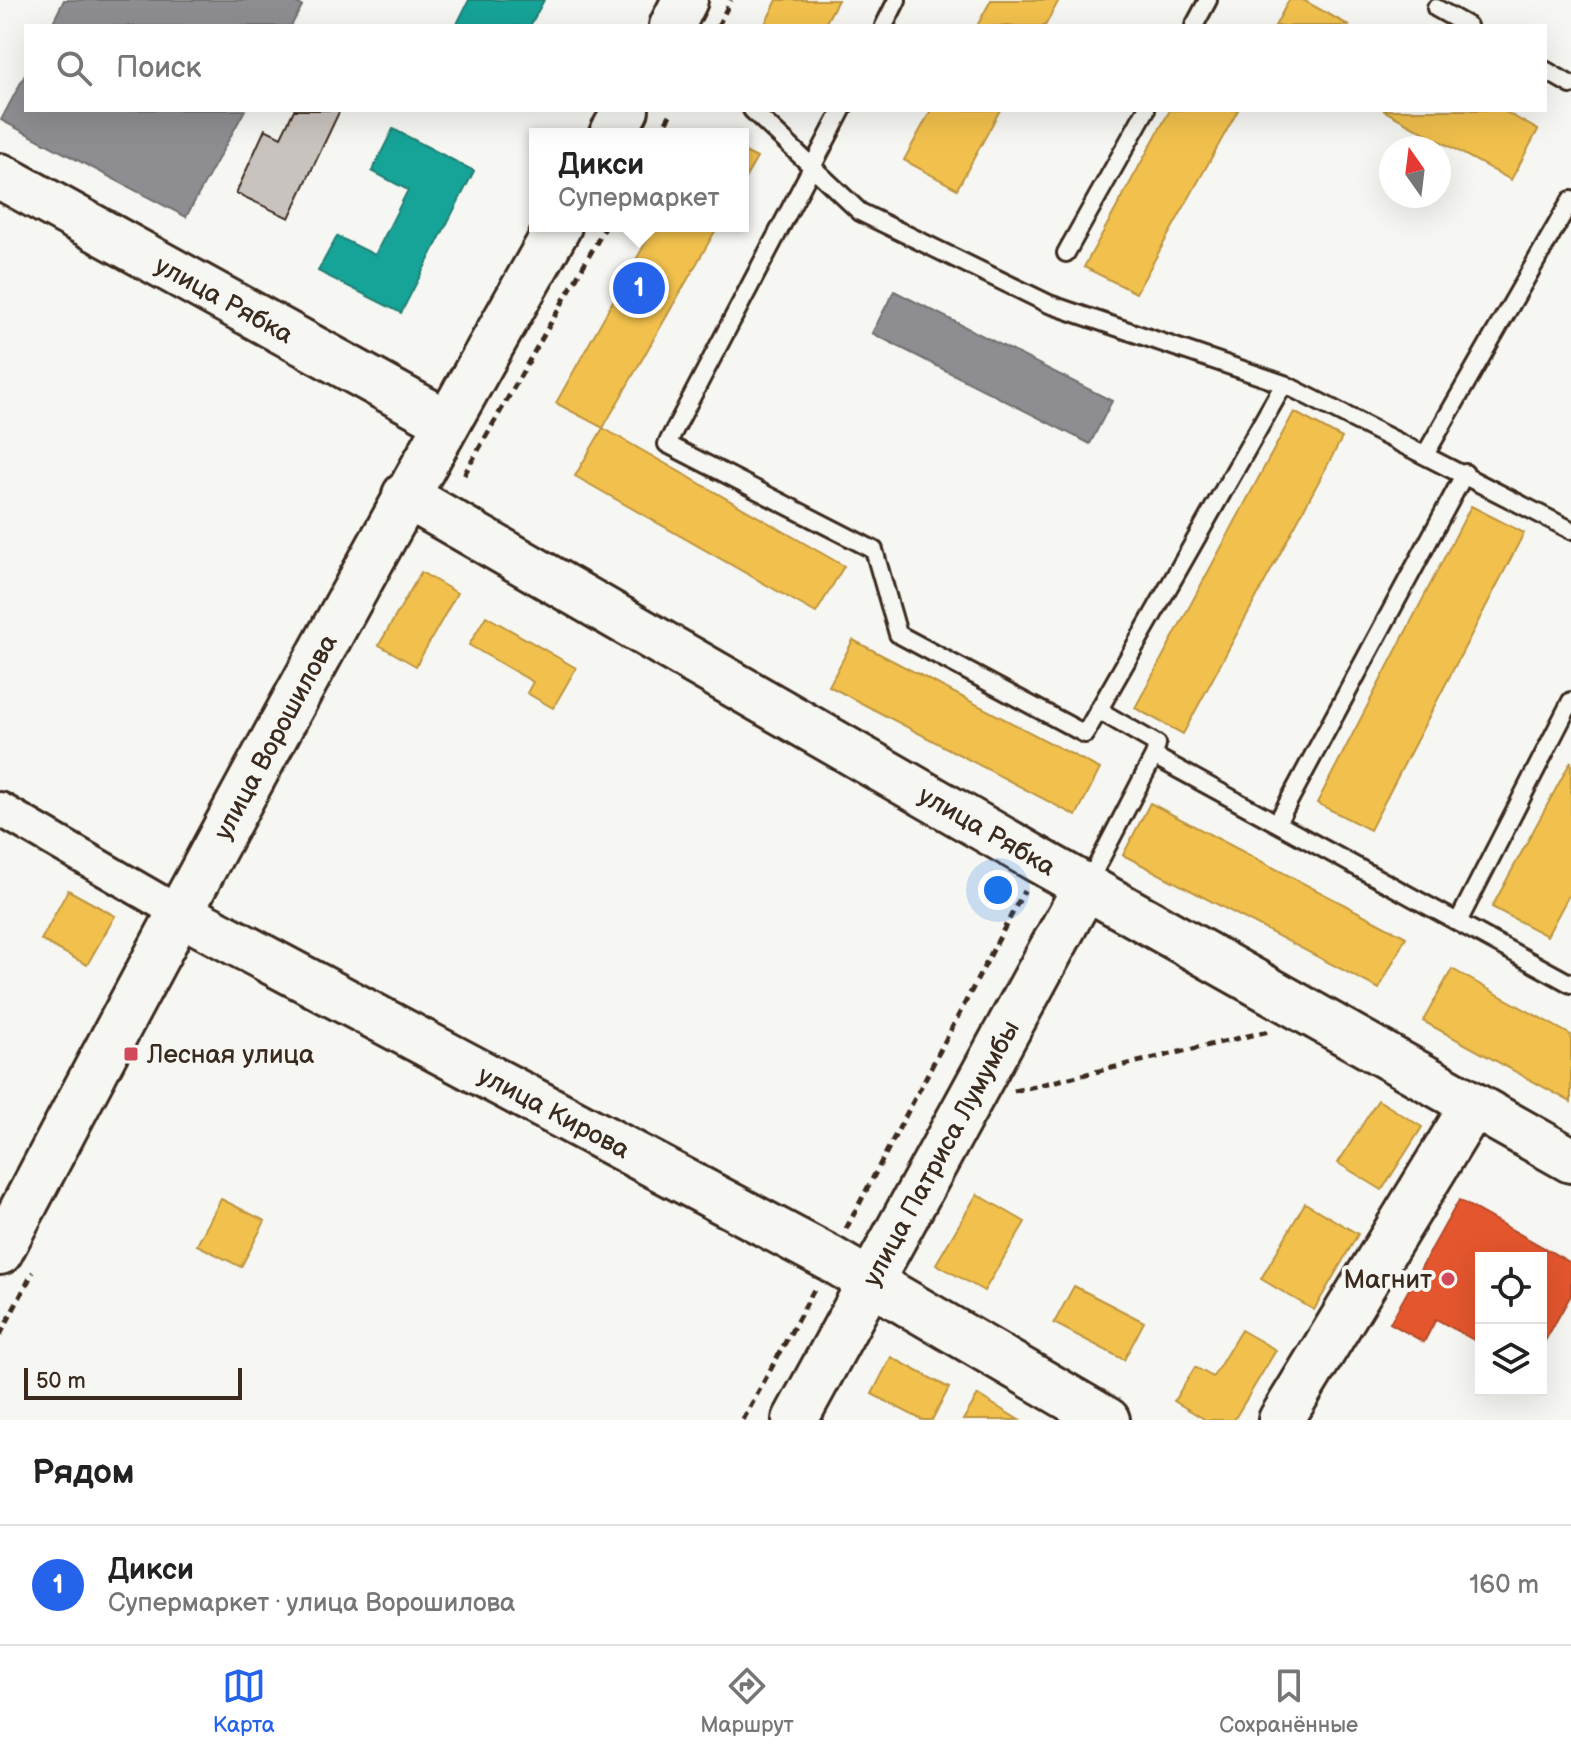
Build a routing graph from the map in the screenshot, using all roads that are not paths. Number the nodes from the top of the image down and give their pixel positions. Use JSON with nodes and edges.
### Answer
{"nodes":[{"id":1,"x":685,"y":0,"type":"edge"},
{"id":2,"x":897,"y":0,"type":"edge"},
{"id":3,"x":1208,"y":0,"type":"edge"},
{"id":4,"x":1421,"y":0,"type":"edge"},
{"id":5,"x":1439,"y":4,"type":"edge"},
{"id":6,"x":673,"y":24,"type":"edge"},
{"id":7,"x":885,"y":24,"type":"edge"},
{"id":8,"x":1195,"y":24,"type":"edge"},
{"id":9,"x":1465,"y":24,"type":"edge"},
{"id":10,"x":1547,"y":71,"type":"edge"},
{"id":11,"x":1571,"y":85,"type":"edge"},
{"id":12,"x":754,"y":112,"type":"edge"},
{"id":13,"x":841,"y":112,"type":"edge"},
{"id":14,"x":1145,"y":112,"type":"edge"},
{"id":15,"x":813,"y":168,"type":"junction"},
{"id":16,"x":0,"y":176,"type":"edge"},
{"id":17,"x":1571,"y":200,"type":"edge"},
{"id":18,"x":556,"y":232,"type":"edge"},
{"id":19,"x":1066,"y":253,"type":"dead end"},
{"id":20,"x":1284,"y":384,"type":"junction"},
{"id":21,"x":447,"y":422,"type":"junction"},
{"id":22,"x":1425,"y":455,"type":"junction"},
{"id":23,"x":1465,"y":473,"type":"junction"},
{"id":24,"x":423,"y":506,"type":"junction"},
{"id":25,"x":1571,"y":530,"type":"edge"},
{"id":26,"x":1571,"y":701,"type":"edge"},
{"id":27,"x":1098,"y":710,"type":"junction"},
{"id":28,"x":1154,"y":756,"type":"junction"},
{"id":29,"x":0,"y":809,"type":"edge"},
{"id":30,"x":1277,"y":823,"type":"junction"},
{"id":31,"x":1086,"y":886,"type":"junction"},
{"id":32,"x":178,"y":912,"type":"junction"},
{"id":33,"x":1459,"y":920,"type":"junction"},
{"id":34,"x":1571,"y":984,"type":"edge"},
{"id":35,"x":1472,"y":1107,"type":"junction"},
{"id":36,"x":1571,"y":1160,"type":"edge"},
{"id":37,"x":18,"y":1258,"type":"edge"},
{"id":38,"x":869,"y":1282,"type":"junction"},
{"id":39,"x":795,"y":1420,"type":"edge"},
{"id":40,"x":1107,"y":1420,"type":"edge"},
{"id":41,"x":1281,"y":1420,"type":"edge"}],
"edges":[{"from":1,"to":6,"type":"street"},
{"from":2,"to":7,"type":"lane"},
{"from":3,"to":8,"type":"lane"},
{"from":4,"to":5,"type":"lane"},
{"from":5,"to":9,"type":"lane"},
{"from":10,"to":11,"type":"lane"},
{"from":12,"to":15,"type":"lane"},
{"from":13,"to":15,"type":"lane"},
{"from":14,"to":19,"type":"lane"},
{"from":15,"to":20,"type":"lane"},
{"from":15,"to":27,"type":"lane"},
{"from":16,"to":21,"type":"street","name":"улица Рябка"},
{"from":17,"to":22,"type":"lane"},
{"from":18,"to":21,"type":"street","name":"улица Ворошилова"},
{"from":20,"to":22,"type":"lane"},
{"from":20,"to":27,"type":"lane"},
{"from":21,"to":24,"type":"street","name":"улица Ворошилова"},
{"from":22,"to":23,"type":"lane"},
{"from":23,"to":25,"type":"lane"},
{"from":23,"to":30,"type":"lane"},
{"from":24,"to":31,"type":"street","name":"улица Рябка"},
{"from":24,"to":32,"type":"street","name":"улица Ворошилова"},
{"from":26,"to":33,"type":"lane"},
{"from":27,"to":28,"type":"lane"},
{"from":28,"to":30,"type":"lane"},
{"from":28,"to":31,"type":"lane"},
{"from":29,"to":32,"type":"street","name":"улица Кирова"},
{"from":30,"to":33,"type":"lane"},
{"from":31,"to":35,"type":"street","name":"улица Рябка"},
{"from":31,"to":38,"type":"street","name":"улица Патриса Лумумбы"},
{"from":32,"to":37,"type":"street","name":"улица Ворошилова"},
{"from":32,"to":38,"type":"street","name":"улица Кирова"},
{"from":33,"to":34,"type":"lane"},
{"from":35,"to":36,"type":"street","name":"улица Рябка"},
{"from":35,"to":41,"type":"street"},
{"from":38,"to":39,"type":"street","name":"улица Патриса Лумумбы"},
{"from":38,"to":40,"type":"street","name":"улица Кирова"}]}
